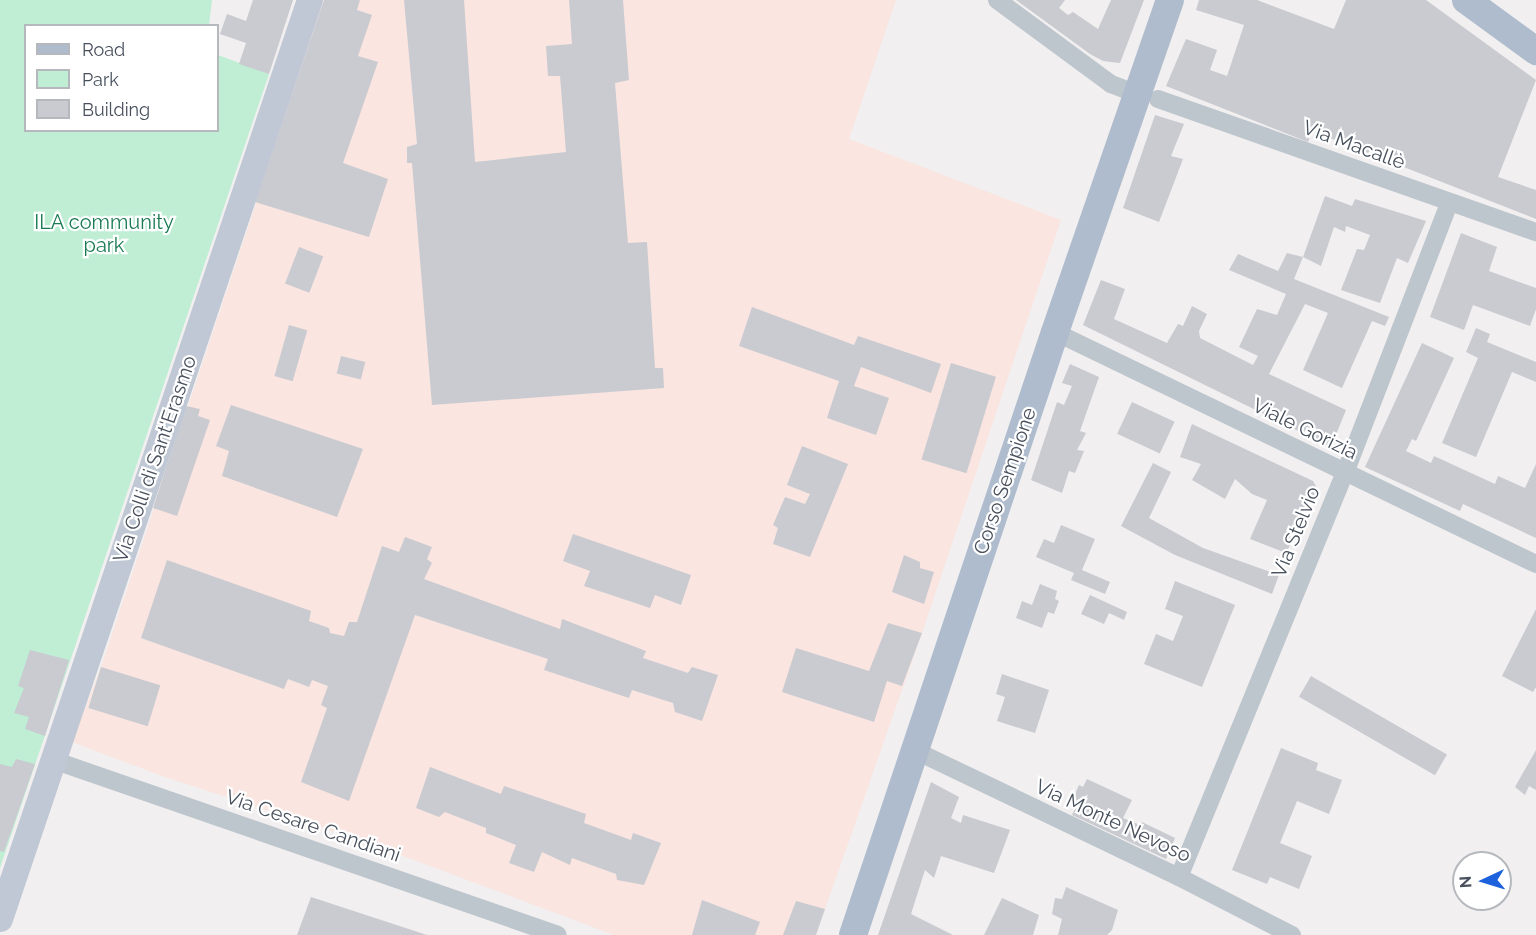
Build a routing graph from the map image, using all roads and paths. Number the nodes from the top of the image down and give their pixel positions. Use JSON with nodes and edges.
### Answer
{"nodes":[{"id":1,"x":310,"y":0,"type":"edge"},
{"id":2,"x":997,"y":0,"type":"edge"},
{"id":3,"x":1170,"y":0,"type":"edge"},
{"id":4,"x":1175,"y":0,"type":"edge"},
{"id":5,"x":1466,"y":0,"type":"edge"},
{"id":6,"x":1161,"y":28,"type":"junction"},
{"id":7,"x":1536,"y":51,"type":"edge"},
{"id":8,"x":1148,"y":97,"type":"junction"},
{"id":9,"x":1449,"y":202,"type":"junction"},
{"id":10,"x":1536,"y":232,"type":"edge"},
{"id":11,"x":1054,"y":332,"type":"junction"},
{"id":12,"x":1345,"y":473,"type":"junction"},
{"id":13,"x":1536,"y":564,"type":"edge"},
{"id":14,"x":914,"y":750,"type":"junction"},
{"id":15,"x":53,"y":760,"type":"junction"},
{"id":16,"x":1179,"y":877,"type":"junction"},
{"id":17,"x":0,"y":919,"type":"edge"},
{"id":18,"x":558,"y":935,"type":"edge"},
{"id":19,"x":853,"y":935,"type":"edge"},
{"id":20,"x":1292,"y":935,"type":"edge"}],
"edges":[{"from":1,"to":15,"type":"street","name":"Via Colli di Sant'Erasmo"},
{"from":2,"to":8,"type":"street","name":"Via Macallè"},
{"from":3,"to":6,"type":"main road","name":"Corso Sempione"},
{"from":4,"to":6,"type":"main road","name":"Corso Sempione"},
{"from":5,"to":7,"type":"main road"},
{"from":6,"to":8,"type":"main road","name":"Corso Sempione"},
{"from":8,"to":9,"type":"street","name":"Via Macallè"},
{"from":8,"to":11,"type":"main road","name":"Corso Sempione"},
{"from":9,"to":10,"type":"street","name":"Via Macallè"},
{"from":9,"to":12,"type":"street","name":"Via Stelvio"},
{"from":11,"to":12,"type":"street","name":"Viale Gorizia"},
{"from":11,"to":14,"type":"main road","name":"Corso Sempione"},
{"from":12,"to":13,"type":"street","name":"Viale Gorizia"},
{"from":12,"to":16,"type":"street","name":"Via Stelvio"},
{"from":14,"to":16,"type":"street","name":"Via Monte Nevoso"},
{"from":14,"to":19,"type":"main road","name":"Corso Sempione"},
{"from":15,"to":17,"type":"street","name":"Via Colli di Sant'Erasmo"},
{"from":15,"to":18,"type":"street","name":"Via Cesare Candiani"},
{"from":16,"to":20,"type":"street","name":"Via Monte Nevoso"}]}
